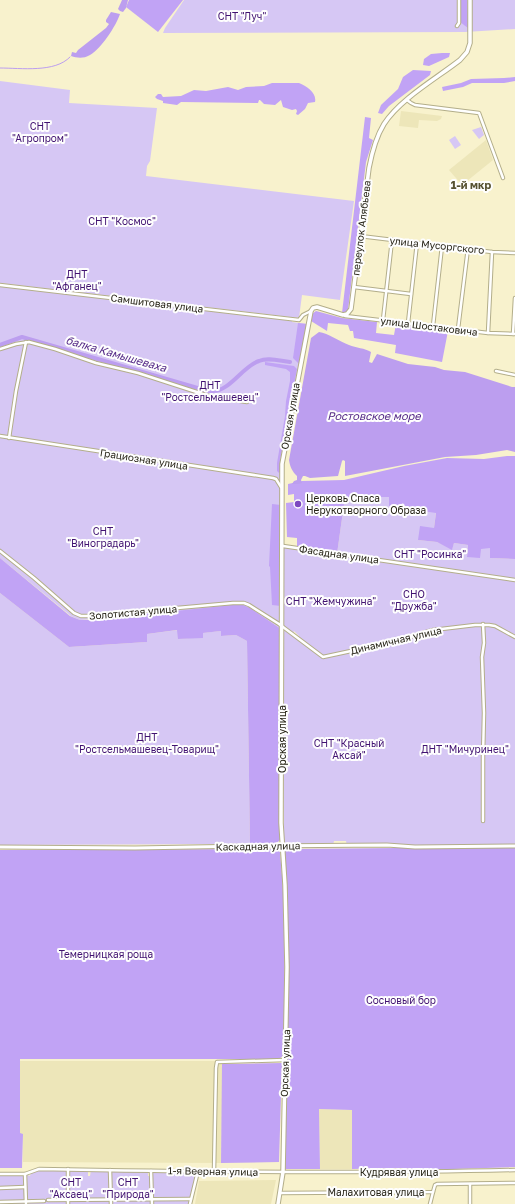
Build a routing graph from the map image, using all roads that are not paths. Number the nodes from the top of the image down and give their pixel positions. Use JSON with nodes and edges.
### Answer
{"nodes":[{"id":1,"x":459,"y":0,"type":"edge"},
{"id":2,"x":470,"y":0,"type":"edge"},
{"id":3,"x":457,"y":26,"type":"dead end"},
{"id":4,"x":407,"y":100,"type":"junction"},
{"id":5,"x":503,"y":178,"type":"dead end"},
{"id":6,"x":360,"y":236,"type":"junction"},
{"id":7,"x":392,"y":240,"type":"junction"},
{"id":8,"x":417,"y":243,"type":"junction"},
{"id":9,"x":442,"y":246,"type":"junction"},
{"id":10,"x":468,"y":248,"type":"junction"},
{"id":11,"x":492,"y":252,"type":"junction"},
{"id":12,"x":515,"y":253,"type":"edge"},
{"id":13,"x":0,"y":285,"type":"edge"},
{"id":14,"x":354,"y":286,"type":"junction"},
{"id":15,"x":386,"y":291,"type":"junction"},
{"id":16,"x":411,"y":294,"type":"junction"},
{"id":17,"x":515,"y":298,"type":"edge"},
{"id":18,"x":310,"y":311,"type":"junction"},
{"id":19,"x":343,"y":315,"type":"junction"},
{"id":20,"x":383,"y":320,"type":"junction"},
{"id":21,"x":408,"y":323,"type":"junction"},
{"id":22,"x":433,"y":326,"type":"junction"},
{"id":23,"x":458,"y":329,"type":"junction"},
{"id":24,"x":488,"y":333,"type":"junction"},
{"id":25,"x":514,"y":334,"type":"edge"},
{"id":26,"x":26,"y":342,"type":"junction"},
{"id":27,"x":0,"y":349,"type":"edge"},
{"id":28,"x":496,"y":372,"type":"dead end"},
{"id":29,"x":515,"y":375,"type":"edge"},
{"id":30,"x":247,"y":402,"type":"dead end"},
{"id":31,"x":0,"y":436,"type":"edge"},
{"id":32,"x":9,"y":438,"type":"junction"},
{"id":33,"x":282,"y":490,"type":"junction"},
{"id":34,"x":283,"y":546,"type":"junction"},
{"id":35,"x":0,"y":551,"type":"edge"},
{"id":36,"x":515,"y":580,"type":"edge"},
{"id":37,"x":483,"y":624,"type":"junction"},
{"id":38,"x":282,"y":626,"type":"junction"},
{"id":39,"x":515,"y":636,"type":"edge"},
{"id":40,"x":323,"y":657,"type":"joint"},
{"id":41,"x":484,"y":821,"type":"dead end"},
{"id":42,"x":282,"y":846,"type":"junction"},
{"id":43,"x":515,"y":846,"type":"edge"},
{"id":44,"x":0,"y":847,"type":"edge"},
{"id":45,"x":285,"y":1060,"type":"junction"},
{"id":46,"x":68,"y":1169,"type":"junction"},
{"id":47,"x":110,"y":1170,"type":"junction"},
{"id":48,"x":515,"y":1170,"type":"edge"},
{"id":49,"x":151,"y":1171,"type":"junction"},
{"id":50,"x":214,"y":1171,"type":"junction"},
{"id":51,"x":198,"y":1172,"type":"junction"},
{"id":52,"x":283,"y":1172,"type":"junction"},
{"id":53,"x":0,"y":1174,"type":"edge"},
{"id":54,"x":25,"y":1174,"type":"junction"},
{"id":55,"x":470,"y":1184,"type":"junction"},
{"id":56,"x":515,"y":1184,"type":"edge"},
{"id":57,"x":25,"y":1187,"type":"junction"},
{"id":58,"x":0,"y":1188,"type":"edge"},
{"id":59,"x":433,"y":1192,"type":"junction"},
{"id":60,"x":280,"y":1193,"type":"junction"},
{"id":61,"x":111,"y":1199,"type":"junction"},
{"id":62,"x":152,"y":1199,"type":"junction"},
{"id":63,"x":191,"y":1199,"type":"junction"},
{"id":64,"x":48,"y":1200,"type":"dead end"},
{"id":65,"x":68,"y":1200,"type":"junction"},
{"id":66,"x":44,"y":1201,"type":"dead end"},
{"id":67,"x":0,"y":1202,"type":"edge"},
{"id":68,"x":26,"y":1203,"type":"edge"},
{"id":69,"x":68,"y":1204,"type":"edge"},
{"id":70,"x":111,"y":1204,"type":"edge"},
{"id":71,"x":152,"y":1204,"type":"edge"},
{"id":72,"x":190,"y":1204,"type":"edge"},
{"id":73,"x":278,"y":1204,"type":"edge"},
{"id":74,"x":430,"y":1204,"type":"edge"},
{"id":75,"x":470,"y":1204,"type":"edge"}],
"edges":[{"from":1,"to":3,"type":"street"},
{"from":2,"to":4,"type":"main road","name":"переулок Алябьева"},
{"from":4,"to":5,"type":"street"},
{"from":4,"to":6,"type":"main road","name":"переулок Алябьева"},
{"from":6,"to":7,"type":"street","name":"улица Мусоргского"},
{"from":6,"to":14,"type":"main road","name":"переулок Алябьева"},
{"from":7,"to":8,"type":"street","name":"улица Мусоргского"},
{"from":7,"to":15,"type":"street"},
{"from":8,"to":9,"type":"street","name":"улица Мусоргского"},
{"from":8,"to":16,"type":"street"},
{"from":9,"to":10,"type":"street","name":"улица Мусоргского"},
{"from":9,"to":22,"type":"street"},
{"from":10,"to":11,"type":"street","name":"улица Мусоргского"},
{"from":10,"to":23,"type":"street"},
{"from":11,"to":12,"type":"street","name":"улица Мусоргского"},
{"from":11,"to":24,"type":"street"},
{"from":13,"to":18,"type":"street","name":"Самшитовая улица"},
{"from":14,"to":15,"type":"street"},
{"from":14,"to":19,"type":"main road","name":"переулок Алябьева"},
{"from":15,"to":16,"type":"street"},
{"from":15,"to":20,"type":"street"},
{"from":16,"to":21,"type":"street"},
{"from":17,"to":25,"type":"street"},
{"from":18,"to":19,"type":"main road"},
{"from":18,"to":33,"type":"main road","name":"Орская улица"},
{"from":19,"to":20,"type":"street","name":"улица Шостаковича"},
{"from":20,"to":21,"type":"street","name":"улица Шостаковича"},
{"from":21,"to":22,"type":"street","name":"улица Шостаковича"},
{"from":22,"to":23,"type":"street","name":"улица Шостаковича"},
{"from":23,"to":24,"type":"street","name":"улица Шостаковича"},
{"from":24,"to":25,"type":"street","name":"улица Шостаковича"},
{"from":26,"to":27,"type":"street"},
{"from":26,"to":30,"type":"street"},
{"from":26,"to":32,"type":"street"},
{"from":28,"to":29,"type":"street"},
{"from":31,"to":32,"type":"street","name":"Грациозная улица"},
{"from":32,"to":33,"type":"street","name":"Грациозная улица"},
{"from":33,"to":34,"type":"main road","name":"Орская улица"},
{"from":34,"to":36,"type":"street","name":"Фасадная улица"},
{"from":34,"to":38,"type":"main road","name":"Орская улица"},
{"from":35,"to":38,"type":"street","name":"Золотистая улица"},
{"from":37,"to":39,"type":"street","name":"Динамичная улица"},
{"from":37,"to":40,"type":"street","name":"Динамичная улица"},
{"from":37,"to":41,"type":"street"},
{"from":38,"to":40,"type":"street","name":"Золотистая улица"},
{"from":38,"to":42,"type":"main road","name":"Орская улица"},
{"from":42,"to":43,"type":"street","name":"Каскадная улица"},
{"from":42,"to":44,"type":"street","name":"Каскадная улица"},
{"from":42,"to":45,"type":"main road","name":"Орская улица"},
{"from":45,"to":50,"type":"street"},
{"from":45,"to":52,"type":"main road","name":"Орская улица"},
{"from":46,"to":47,"type":"street","name":"1-я Веерная улица"},
{"from":46,"to":54,"type":"street","name":"1-я Веерная улица"},
{"from":46,"to":65,"type":"street"},
{"from":47,"to":49,"type":"street","name":"1-я Веерная улица"},
{"from":47,"to":61,"type":"street"},
{"from":48,"to":52,"type":"street","name":"Кудрявая улица"},
{"from":49,"to":51,"type":"street","name":"1-я Веерная улица"},
{"from":49,"to":62,"type":"street"},
{"from":50,"to":51,"type":"street","name":"1-я Веерная улица"},
{"from":50,"to":52,"type":"street","name":"1-я Веерная улица"},
{"from":51,"to":63,"type":"street"},
{"from":52,"to":60,"type":"main road","name":"Орская улица"},
{"from":53,"to":54,"type":"street","name":"1-я Веерная улица"},
{"from":54,"to":57,"type":"street"},
{"from":55,"to":56,"type":"street","name":"Малахитовая улица"},
{"from":55,"to":59,"type":"street","name":"Малахитовая улица"},
{"from":55,"to":75,"type":"street"},
{"from":57,"to":58,"type":"street"},
{"from":57,"to":68,"type":"street"},
{"from":59,"to":60,"type":"street","name":"Малахитовая улица"},
{"from":59,"to":74,"type":"street"},
{"from":60,"to":73,"type":"main road","name":"Орская улица"},
{"from":61,"to":62,"type":"street"},
{"from":61,"to":65,"type":"street"},
{"from":61,"to":70,"type":"street"},
{"from":62,"to":63,"type":"street"},
{"from":62,"to":71,"type":"street"},
{"from":63,"to":72,"type":"street"},
{"from":64,"to":65,"type":"street"},
{"from":65,"to":69,"type":"street"},
{"from":66,"to":68,"type":"street"},
{"from":67,"to":68,"type":"street"}]}
